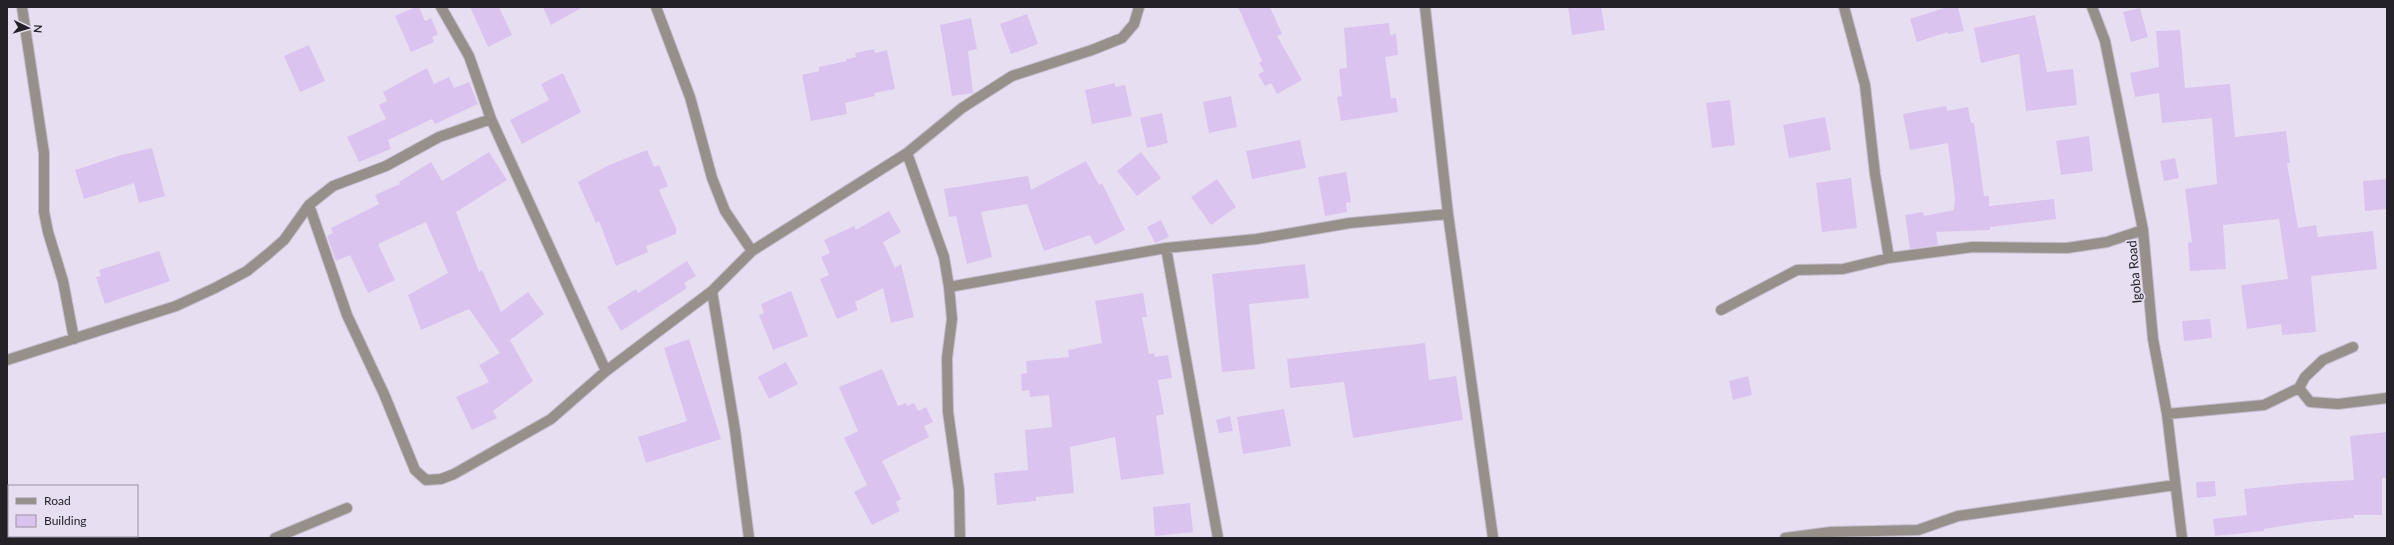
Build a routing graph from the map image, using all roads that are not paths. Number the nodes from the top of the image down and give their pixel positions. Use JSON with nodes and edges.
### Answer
{"nodes":[{"id":1,"x":22,"y":7,"type":"edge"},
{"id":2,"x":441,"y":7,"type":"edge"},
{"id":3,"x":656,"y":7,"type":"edge"},
{"id":4,"x":1139,"y":7,"type":"edge"},
{"id":5,"x":1425,"y":7,"type":"edge"},
{"id":6,"x":1844,"y":7,"type":"edge"},
{"id":7,"x":2092,"y":7,"type":"edge"},
{"id":8,"x":491,"y":119,"type":"junction"},
{"id":9,"x":907,"y":153,"type":"junction"},
{"id":10,"x":309,"y":205,"type":"junction"},
{"id":11,"x":1448,"y":214,"type":"junction"},
{"id":12,"x":2143,"y":230,"type":"junction"},
{"id":13,"x":1166,"y":248,"type":"junction"},
{"id":14,"x":752,"y":251,"type":"junction"},
{"id":15,"x":1889,"y":258,"type":"junction"},
{"id":16,"x":949,"y":286,"type":"junction"},
{"id":17,"x":712,"y":291,"type":"junction"},
{"id":18,"x":1721,"y":310,"type":"dead end"},
{"id":19,"x":74,"y":340,"type":"junction"},
{"id":20,"x":2353,"y":347,"type":"dead end"},
{"id":21,"x":7,"y":360,"type":"edge"},
{"id":22,"x":606,"y":371,"type":"junction"},
{"id":23,"x":2299,"y":388,"type":"junction"},
{"id":24,"x":2387,"y":398,"type":"edge"},
{"id":25,"x":2167,"y":414,"type":"junction"},
{"id":26,"x":2175,"y":484,"type":"junction"},
{"id":27,"x":347,"y":508,"type":"dead end"},
{"id":28,"x":1492,"y":533,"type":"edge"},
{"id":29,"x":1919,"y":534,"type":"edge"},
{"id":30,"x":275,"y":538,"type":"edge"},
{"id":31,"x":749,"y":538,"type":"edge"},
{"id":32,"x":960,"y":538,"type":"edge"},
{"id":33,"x":1218,"y":538,"type":"edge"},
{"id":34,"x":1500,"y":538,"type":"edge"},
{"id":35,"x":1785,"y":538,"type":"edge"},
{"id":36,"x":2182,"y":538,"type":"edge"}],
"edges":[{"from":1,"to":19,"type":"street"},
{"from":2,"to":8,"type":"street"},
{"from":3,"to":14,"type":"street"},
{"from":4,"to":9,"type":"street"},
{"from":5,"to":11,"type":"street"},
{"from":6,"to":15,"type":"street"},
{"from":7,"to":12,"type":"street","name":"Igoba Road"},
{"from":8,"to":10,"type":"street"},
{"from":8,"to":22,"type":"street"},
{"from":9,"to":14,"type":"street"},
{"from":9,"to":16,"type":"street"},
{"from":10,"to":19,"type":"street"},
{"from":10,"to":22,"type":"street"},
{"from":11,"to":13,"type":"street"},
{"from":11,"to":28,"type":"street"},
{"from":12,"to":15,"type":"street"},
{"from":12,"to":25,"type":"street","name":"Igoba Road"},
{"from":13,"to":16,"type":"street"},
{"from":13,"to":33,"type":"street"},
{"from":14,"to":17,"type":"street"},
{"from":15,"to":18,"type":"street"},
{"from":16,"to":32,"type":"street"},
{"from":17,"to":22,"type":"street"},
{"from":17,"to":31,"type":"street"},
{"from":19,"to":21,"type":"street"},
{"from":20,"to":23,"type":"street"},
{"from":23,"to":24,"type":"street"},
{"from":23,"to":25,"type":"street"},
{"from":25,"to":26,"type":"street","name":"Igoba Road"},
{"from":26,"to":29,"type":"street"},
{"from":26,"to":36,"type":"street","name":"Igoba Road"},
{"from":27,"to":30,"type":"street"},
{"from":28,"to":34,"type":"street"},
{"from":29,"to":35,"type":"street"}]}
